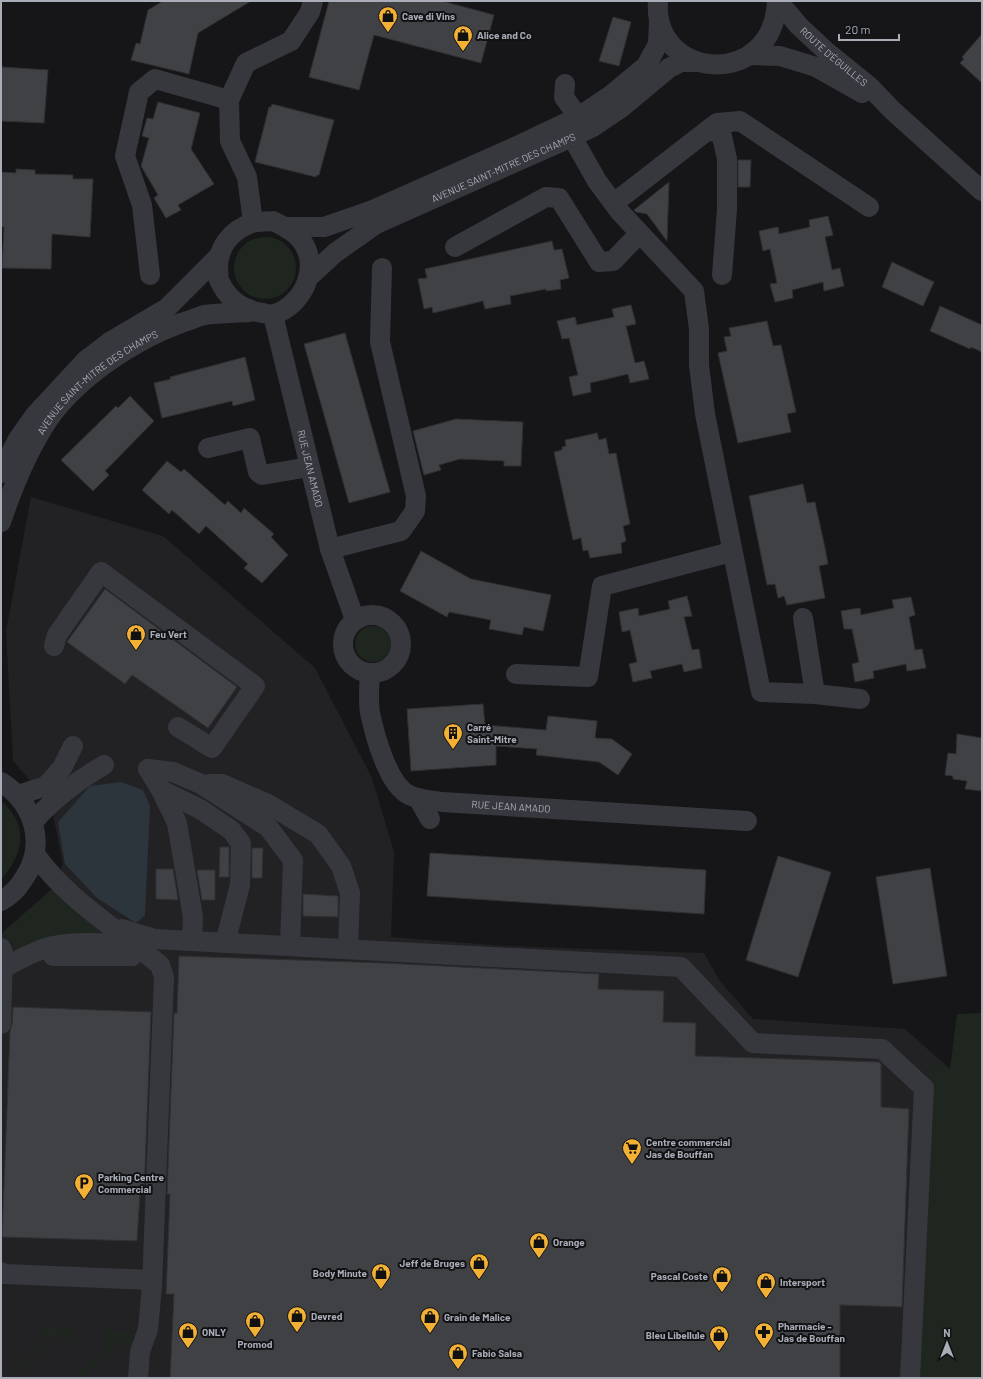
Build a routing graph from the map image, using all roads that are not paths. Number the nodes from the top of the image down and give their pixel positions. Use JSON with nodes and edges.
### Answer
{"nodes":[{"id":1,"x":312,"y":1,"type":"edge"},
{"id":2,"x":777,"y":1,"type":"edge"},
{"id":3,"x":655,"y":8,"type":"edge"},
{"id":4,"x":750,"y":55,"type":"junction"},
{"id":5,"x":699,"y":62,"type":"junction"},
{"id":6,"x":565,"y":84,"type":"dead end"},
{"id":7,"x":229,"y":100,"type":"junction"},
{"id":8,"x":892,"y":110,"type":"junction"},
{"id":9,"x":578,"y":117,"type":"junction"},
{"id":10,"x":707,"y":131,"type":"junction"},
{"id":11,"x":572,"y":137,"type":"junction"},
{"id":12,"x":982,"y":191,"type":"edge"},
{"id":13,"x":614,"y":203,"type":"junction"},
{"id":14,"x":869,"y":207,"type":"dead end"},
{"id":15,"x":253,"y":222,"type":"junction"},
{"id":16,"x":287,"y":227,"type":"junction"},
{"id":17,"x":639,"y":234,"type":"junction"},
{"id":18,"x":455,"y":247,"type":"dead end"},
{"id":19,"x":218,"y":257,"type":"junction"},
{"id":20,"x":382,"y":268,"type":"dead end"},
{"id":21,"x":150,"y":275,"type":"dead end"},
{"id":22,"x":722,"y":275,"type":"dead end"},
{"id":23,"x":309,"y":277,"type":"junction"},
{"id":24,"x":250,"y":312,"type":"junction"},
{"id":25,"x":273,"y":315,"type":"junction"},
{"id":26,"x":208,"y":448,"type":"dead end"},
{"id":27,"x":309,"y":467,"type":"junction"},
{"id":28,"x":1,"y":473,"type":"edge"},
{"id":29,"x":1,"y":522,"type":"edge"},
{"id":30,"x":330,"y":549,"type":"junction"},
{"id":31,"x":731,"y":552,"type":"junction"},
{"id":32,"x":803,"y":618,"type":"dead end"},
{"id":33,"x":355,"y":620,"type":"junction"},
{"id":34,"x":54,"y":646,"type":"dead end"},
{"id":35,"x":370,"y":673,"type":"junction"},
{"id":36,"x":516,"y":674,"type":"dead end"},
{"id":37,"x":815,"y":694,"type":"junction"},
{"id":38,"x":860,"y":699,"type":"dead end"},
{"id":39,"x":178,"y":727,"type":"dead end"},
{"id":40,"x":73,"y":746,"type":"dead end"},
{"id":41,"x":104,"y":765,"type":"dead end"},
{"id":42,"x":1,"y":782,"type":"edge"},
{"id":43,"x":201,"y":784,"type":"junction"},
{"id":44,"x":161,"y":790,"type":"junction"},
{"id":45,"x":18,"y":795,"type":"junction"},
{"id":46,"x":418,"y":798,"type":"junction"},
{"id":47,"x":430,"y":819,"type":"dead end"},
{"id":48,"x":747,"y":821,"type":"dead end"},
{"id":49,"x":33,"y":822,"type":"junction"},
{"id":50,"x":35,"y":854,"type":"junction"},
{"id":51,"x":1,"y":900,"type":"edge"},
{"id":52,"x":113,"y":926,"type":"junction"},
{"id":53,"x":192,"y":941,"type":"junction"},
{"id":54,"x":225,"y":943,"type":"junction"},
{"id":55,"x":136,"y":946,"type":"junction"},
{"id":56,"x":290,"y":946,"type":"junction"},
{"id":57,"x":1,"y":948,"type":"edge"},
{"id":58,"x":348,"y":948,"type":"junction"},
{"id":59,"x":3,"y":968,"type":"junction"},
{"id":60,"x":1,"y":1024,"type":"edge"},
{"id":61,"x":1,"y":1272,"type":"edge"},
{"id":62,"x":157,"y":1285,"type":"junction"},
{"id":63,"x":138,"y":1378,"type":"edge"},
{"id":64,"x":910,"y":1378,"type":"edge"}],
"edges":[{"from":1,"to":7,"type":"street"},
{"from":2,"to":4,"type":"street"},
{"from":2,"to":8,"type":"street","name":"ROUTE D'ÉGUILLES"},
{"from":3,"to":5,"type":"street"},
{"from":3,"to":9,"type":"street","name":"AVENUE SAINT-MITRE DES CHAMPS"},
{"from":4,"to":5,"type":"street"},
{"from":4,"to":8,"type":"street","name":"ROUTE D'ÉGUILLES"},
{"from":5,"to":11,"type":"street","name":"AVENUE SAINT-MITRE DES CHAMPS"},
{"from":6,"to":9,"type":"street"},
{"from":7,"to":15,"type":"street"},
{"from":7,"to":21,"type":"street"},
{"from":8,"to":12,"type":"street","name":"ROUTE D'ÉGUILLES"},
{"from":9,"to":16,"type":"street","name":"AVENUE SAINT-MITRE DES CHAMPS"},
{"from":10,"to":13,"type":"street"},
{"from":10,"to":14,"type":"street"},
{"from":10,"to":22,"type":"street"},
{"from":11,"to":13,"type":"street"},
{"from":11,"to":23,"type":"street","name":"AVENUE SAINT-MITRE DES CHAMPS"},
{"from":13,"to":17,"type":"street"},
{"from":15,"to":16,"type":"street"},
{"from":15,"to":19,"type":"street"},
{"from":16,"to":23,"type":"street"},
{"from":17,"to":18,"type":"street"},
{"from":17,"to":31,"type":"street"},
{"from":19,"to":24,"type":"street"},
{"from":19,"to":28,"type":"street","name":"AVENUE SAINT-MITRE DES CHAMPS"},
{"from":20,"to":30,"type":"street"},
{"from":23,"to":25,"type":"street"},
{"from":24,"to":25,"type":"street"},
{"from":24,"to":29,"type":"street","name":"AVENUE SAINT-MITRE DES CHAMPS"},
{"from":25,"to":27,"type":"street","name":"RUE JEAN AMADO"},
{"from":26,"to":27,"type":"street"},
{"from":27,"to":30,"type":"street","name":"RUE JEAN AMADO"},
{"from":30,"to":33,"type":"street","name":"RUE JEAN AMADO"},
{"from":31,"to":36,"type":"street"},
{"from":31,"to":37,"type":"street"},
{"from":32,"to":37,"type":"street"},
{"from":33,"to":35,"type":"street"},
{"from":33,"to":35,"type":"street"},
{"from":34,"to":39,"type":"street"},
{"from":35,"to":46,"type":"street","name":"RUE JEAN AMADO"},
{"from":37,"to":38,"type":"street"},
{"from":40,"to":45,"type":"street"},
{"from":41,"to":49,"type":"street"},
{"from":42,"to":45,"type":"street"},
{"from":43,"to":44,"type":"street"},
{"from":43,"to":56,"type":"street"},
{"from":43,"to":58,"type":"street"},
{"from":44,"to":53,"type":"street"},
{"from":44,"to":54,"type":"street"},
{"from":45,"to":49,"type":"street"},
{"from":46,"to":47,"type":"street"},
{"from":46,"to":48,"type":"street","name":"RUE JEAN AMADO"},
{"from":49,"to":50,"type":"street"},
{"from":50,"to":51,"type":"street"},
{"from":50,"to":52,"type":"street"},
{"from":52,"to":53,"type":"street"},
{"from":52,"to":55,"type":"street"},
{"from":53,"to":54,"type":"street"},
{"from":54,"to":56,"type":"street"},
{"from":55,"to":59,"type":"street"},
{"from":55,"to":62,"type":"street"},
{"from":56,"to":58,"type":"street"},
{"from":57,"to":59,"type":"street"},
{"from":58,"to":64,"type":"street"},
{"from":59,"to":60,"type":"street"},
{"from":61,"to":62,"type":"street"},
{"from":62,"to":63,"type":"street"}]}
